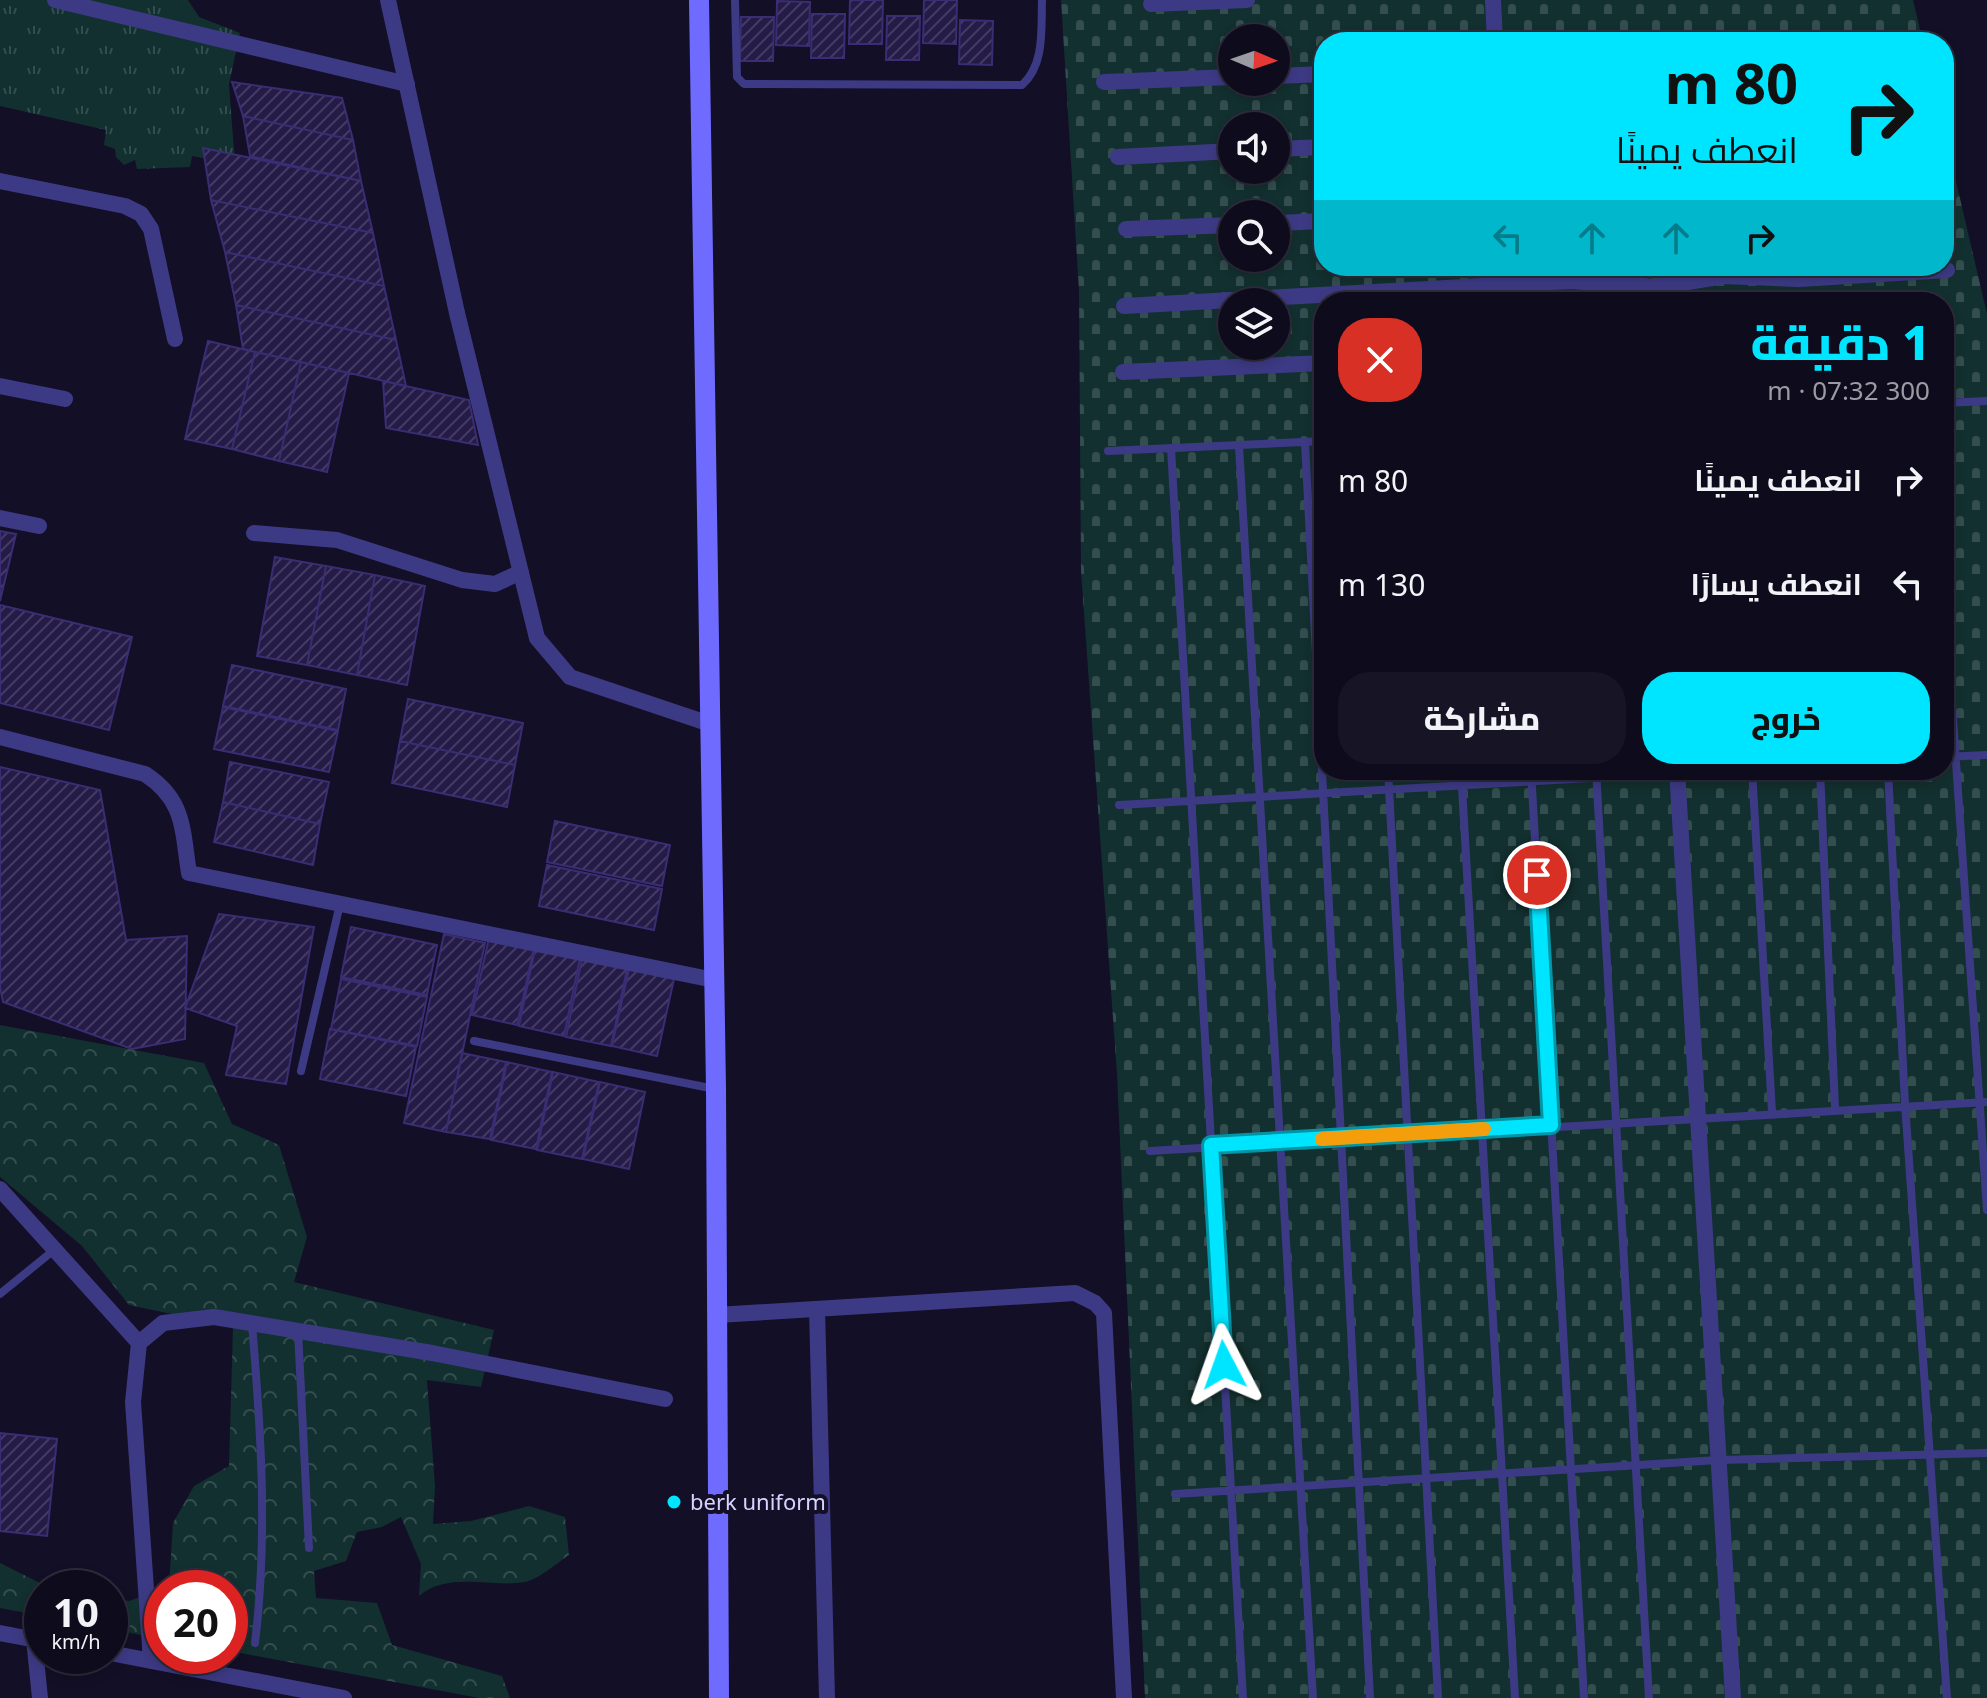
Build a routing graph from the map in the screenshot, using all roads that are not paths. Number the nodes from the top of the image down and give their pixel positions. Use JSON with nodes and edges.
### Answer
{"nodes":[{"id":1,"x":55,"y":0,"type":"edge"},
{"id":2,"x":388,"y":0,"type":"edge"},
{"id":3,"x":699,"y":0,"type":"edge"},
{"id":4,"x":735,"y":0,"type":"edge"},
{"id":5,"x":1042,"y":0,"type":"edge"},
{"id":6,"x":1247,"y":0,"type":"edge"},
{"id":7,"x":1493,"y":0,"type":"edge"},
{"id":8,"x":1151,"y":4,"type":"dead end"},
{"id":9,"x":1495,"y":32,"type":"edge"},
{"id":10,"x":1314,"y":74,"type":"edge"},
{"id":11,"x":1290,"y":75,"type":"edge"},
{"id":12,"x":1218,"y":78,"type":"edge"},
{"id":13,"x":1104,"y":82,"type":"dead end"},
{"id":14,"x":407,"y":84,"type":"junction"},
{"id":15,"x":1314,"y":147,"type":"edge"},
{"id":16,"x":1290,"y":148,"type":"edge"},
{"id":17,"x":1218,"y":152,"type":"edge"},
{"id":18,"x":1118,"y":157,"type":"dead end"},
{"id":19,"x":0,"y":181,"type":"edge"},
{"id":20,"x":1314,"y":221,"type":"edge"},
{"id":21,"x":1290,"y":222,"type":"edge"},
{"id":22,"x":1218,"y":226,"type":"edge"},
{"id":23,"x":1126,"y":229,"type":"dead end"},
{"id":24,"x":1724,"y":276,"type":"edge"},
{"id":25,"x":1724,"y":276,"type":"edge"},
{"id":26,"x":1848,"y":276,"type":"edge"},
{"id":27,"x":1516,"y":292,"type":"edge"},
{"id":28,"x":1314,"y":300,"type":"edge"},
{"id":29,"x":1124,"y":306,"type":"dead end"},
{"id":30,"x":175,"y":339,"type":"dead end"},
{"id":31,"x":1314,"y":363,"type":"edge"},
{"id":32,"x":1123,"y":372,"type":"dead end"},
{"id":33,"x":0,"y":386,"type":"edge"},
{"id":34,"x":65,"y":399,"type":"dead end"},
{"id":35,"x":1987,"y":401,"type":"edge"},
{"id":36,"x":1954,"y":403,"type":"edge"},
{"id":37,"x":1305,"y":442,"type":"junction"},
{"id":38,"x":1314,"y":442,"type":"edge"},
{"id":39,"x":1239,"y":446,"type":"junction"},
{"id":40,"x":1171,"y":448,"type":"junction"},
{"id":41,"x":1108,"y":451,"type":"dead end"},
{"id":42,"x":0,"y":518,"type":"edge"},
{"id":43,"x":39,"y":526,"type":"dead end"},
{"id":44,"x":254,"y":533,"type":"dead end"},
{"id":45,"x":521,"y":572,"type":"junction"},
{"id":46,"x":1314,"y":618,"type":"edge"},
{"id":47,"x":710,"y":724,"type":"junction"},
{"id":48,"x":0,"y":737,"type":"edge"},
{"id":49,"x":1987,"y":755,"type":"edge"},
{"id":50,"x":1954,"y":757,"type":"joint"},
{"id":51,"x":1322,"y":780,"type":"edge"},
{"id":52,"x":1388,"y":780,"type":"edge"},
{"id":53,"x":1462,"y":780,"type":"edge"},
{"id":54,"x":1541,"y":780,"type":"edge"},
{"id":55,"x":1596,"y":780,"type":"edge"},
{"id":56,"x":1677,"y":780,"type":"edge"},
{"id":57,"x":1753,"y":780,"type":"edge"},
{"id":58,"x":1820,"y":780,"type":"edge"},
{"id":59,"x":1889,"y":780,"type":"edge"},
{"id":60,"x":1532,"y":781,"type":"junction"},
{"id":61,"x":1462,"y":785,"type":"junction"},
{"id":62,"x":1389,"y":790,"type":"junction"},
{"id":63,"x":1323,"y":794,"type":"junction"},
{"id":64,"x":1259,"y":797,"type":"junction"},
{"id":65,"x":1191,"y":801,"type":"junction"},
{"id":66,"x":1119,"y":805,"type":"dead end"},
{"id":67,"x":340,"y":903,"type":"junction"},
{"id":68,"x":714,"y":980,"type":"junction"},
{"id":69,"x":474,"y":1041,"type":"dead end"},
{"id":70,"x":301,"y":1071,"type":"dead end"},
{"id":71,"x":716,"y":1089,"type":"junction"},
{"id":72,"x":1984,"y":1102,"type":"edge"},
{"id":73,"x":1905,"y":1104,"type":"junction"},
{"id":74,"x":1835,"y":1108,"type":"junction"},
{"id":75,"x":1772,"y":1112,"type":"junction"},
{"id":76,"x":1698,"y":1117,"type":"junction"},
{"id":77,"x":1616,"y":1121,"type":"junction"},
{"id":78,"x":1551,"y":1125,"type":"junction"},
{"id":79,"x":1482,"y":1129,"type":"junction"},
{"id":80,"x":1407,"y":1134,"type":"junction"},
{"id":81,"x":1341,"y":1138,"type":"junction"},
{"id":82,"x":1280,"y":1141,"type":"junction"},
{"id":83,"x":1211,"y":1145,"type":"junction"},
{"id":84,"x":1150,"y":1151,"type":"dead end"},
{"id":85,"x":0,"y":1189,"type":"edge"},
{"id":86,"x":1987,"y":1210,"type":"edge"},
{"id":87,"x":55,"y":1249,"type":"junction"},
{"id":88,"x":0,"y":1294,"type":"edge"},
{"id":89,"x":817,"y":1309,"type":"junction"},
{"id":90,"x":717,"y":1315,"type":"junction"},
{"id":91,"x":252,"y":1324,"type":"junction"},
{"id":92,"x":298,"y":1330,"type":"junction"},
{"id":93,"x":139,"y":1343,"type":"junction"},
{"id":94,"x":665,"y":1399,"type":"dead end"},
{"id":95,"x":1931,"y":1452,"type":"junction"},
{"id":96,"x":1987,"y":1453,"type":"edge"},
{"id":97,"x":1718,"y":1460,"type":"junction"},
{"id":98,"x":1635,"y":1465,"type":"junction"},
{"id":99,"x":1571,"y":1469,"type":"junction"},
{"id":100,"x":1502,"y":1473,"type":"junction"},
{"id":101,"x":1426,"y":1478,"type":"junction"},
{"id":102,"x":1359,"y":1482,"type":"junction"},
{"id":103,"x":1300,"y":1486,"type":"junction"},
{"id":104,"x":1231,"y":1490,"type":"junction"},
{"id":105,"x":1175,"y":1494,"type":"dead end"},
{"id":106,"x":309,"y":1548,"type":"dead end"},
{"id":107,"x":145,"y":1570,"type":"edge"},
{"id":108,"x":0,"y":1633,"type":"edge"},
{"id":109,"x":24,"y":1637,"type":"edge"},
{"id":110,"x":255,"y":1643,"type":"dead end"},
{"id":111,"x":39,"y":1674,"type":"edge"},
{"id":112,"x":219,"y":1674,"type":"edge"},
{"id":113,"x":40,"y":1698,"type":"edge"},
{"id":114,"x":344,"y":1698,"type":"edge"},
{"id":115,"x":719,"y":1698,"type":"edge"},
{"id":116,"x":827,"y":1698,"type":"edge"},
{"id":117,"x":1124,"y":1698,"type":"edge"},
{"id":118,"x":1243,"y":1698,"type":"edge"},
{"id":119,"x":1313,"y":1698,"type":"edge"},
{"id":120,"x":1370,"y":1698,"type":"edge"},
{"id":121,"x":1438,"y":1698,"type":"edge"},
{"id":122,"x":1515,"y":1698,"type":"edge"},
{"id":123,"x":1584,"y":1698,"type":"edge"},
{"id":124,"x":1649,"y":1698,"type":"edge"},
{"id":125,"x":1733,"y":1698,"type":"edge"},
{"id":126,"x":1947,"y":1698,"type":"edge"}],
"edges":[{"from":1,"to":14,"type":"street"},
{"from":2,"to":14,"type":"street"},
{"from":3,"to":47,"type":"street"},
{"from":4,"to":5,"type":"lane"},
{"from":6,"to":8,"type":"street"},
{"from":7,"to":9,"type":"street"},
{"from":10,"to":11,"type":"street"},
{"from":12,"to":13,"type":"street"},
{"from":14,"to":45,"type":"street"},
{"from":15,"to":16,"type":"street"},
{"from":17,"to":18,"type":"street"},
{"from":19,"to":30,"type":"street"},
{"from":20,"to":21,"type":"street"},
{"from":22,"to":23,"type":"street"},
{"from":24,"to":26,"type":"street"},
{"from":25,"to":27,"type":"street"},
{"from":28,"to":29,"type":"street"},
{"from":31,"to":32,"type":"street"},
{"from":33,"to":34,"type":"street"},
{"from":35,"to":36,"type":"lane"},
{"from":37,"to":38,"type":"lane"},
{"from":37,"to":39,"type":"lane"},
{"from":37,"to":46,"type":"lane"},
{"from":39,"to":40,"type":"lane"},
{"from":39,"to":64,"type":"lane"},
{"from":40,"to":41,"type":"lane"},
{"from":40,"to":65,"type":"lane"},
{"from":42,"to":43,"type":"street"},
{"from":44,"to":45,"type":"street"},
{"from":45,"to":47,"type":"street"},
{"from":47,"to":68,"type":"street"},
{"from":48,"to":67,"type":"street"},
{"from":49,"to":50,"type":"lane"},
{"from":50,"to":72,"type":"lane"},
{"from":51,"to":63,"type":"lane"},
{"from":52,"to":62,"type":"lane"},
{"from":53,"to":61,"type":"lane"},
{"from":54,"to":60,"type":"lane"},
{"from":55,"to":77,"type":"lane"},
{"from":56,"to":76,"type":"street"},
{"from":57,"to":75,"type":"lane"},
{"from":58,"to":74,"type":"lane"},
{"from":59,"to":73,"type":"lane"},
{"from":60,"to":61,"type":"lane"},
{"from":60,"to":78,"type":"lane"},
{"from":61,"to":62,"type":"lane"},
{"from":61,"to":79,"type":"lane"},
{"from":62,"to":63,"type":"lane"},
{"from":62,"to":80,"type":"lane"},
{"from":63,"to":64,"type":"lane"},
{"from":63,"to":81,"type":"lane"},
{"from":64,"to":65,"type":"lane"},
{"from":64,"to":82,"type":"lane"},
{"from":65,"to":66,"type":"lane"},
{"from":65,"to":83,"type":"lane"},
{"from":67,"to":68,"type":"street"},
{"from":67,"to":70,"type":"lane"},
{"from":68,"to":71,"type":"street"},
{"from":69,"to":71,"type":"lane"},
{"from":71,"to":90,"type":"street"},
{"from":72,"to":73,"type":"lane"},
{"from":72,"to":86,"type":"lane"},
{"from":73,"to":74,"type":"lane"},
{"from":73,"to":95,"type":"lane"},
{"from":74,"to":75,"type":"lane"},
{"from":75,"to":76,"type":"lane"},
{"from":76,"to":77,"type":"lane"},
{"from":76,"to":97,"type":"street"},
{"from":77,"to":78,"type":"lane"},
{"from":77,"to":98,"type":"lane"},
{"from":78,"to":79,"type":"lane"},
{"from":78,"to":99,"type":"lane"},
{"from":79,"to":80,"type":"lane"},
{"from":79,"to":100,"type":"lane"},
{"from":80,"to":81,"type":"lane"},
{"from":80,"to":101,"type":"lane"},
{"from":81,"to":82,"type":"lane"},
{"from":81,"to":102,"type":"lane"},
{"from":82,"to":83,"type":"lane"},
{"from":82,"to":103,"type":"lane"},
{"from":83,"to":84,"type":"lane"},
{"from":83,"to":104,"type":"lane"},
{"from":85,"to":87,"type":"street"},
{"from":87,"to":88,"type":"lane"},
{"from":87,"to":93,"type":"street"},
{"from":89,"to":90,"type":"street"},
{"from":89,"to":116,"type":"street"},
{"from":89,"to":117,"type":"street"},
{"from":90,"to":115,"type":"street"},
{"from":91,"to":92,"type":"street"},
{"from":91,"to":93,"type":"street"},
{"from":91,"to":110,"type":"lane"},
{"from":92,"to":94,"type":"street"},
{"from":92,"to":106,"type":"lane"},
{"from":93,"to":107,"type":"street"},
{"from":95,"to":96,"type":"lane"},
{"from":95,"to":97,"type":"lane"},
{"from":95,"to":126,"type":"lane"},
{"from":97,"to":98,"type":"lane"},
{"from":97,"to":125,"type":"street"},
{"from":98,"to":99,"type":"lane"},
{"from":98,"to":124,"type":"lane"},
{"from":99,"to":100,"type":"lane"},
{"from":99,"to":123,"type":"lane"},
{"from":100,"to":101,"type":"lane"},
{"from":100,"to":122,"type":"lane"},
{"from":101,"to":102,"type":"lane"},
{"from":101,"to":121,"type":"lane"},
{"from":102,"to":103,"type":"lane"},
{"from":102,"to":120,"type":"lane"},
{"from":103,"to":104,"type":"lane"},
{"from":103,"to":119,"type":"lane"},
{"from":104,"to":105,"type":"lane"},
{"from":104,"to":118,"type":"lane"},
{"from":108,"to":109,"type":"street"},
{"from":111,"to":113,"type":"street"},
{"from":112,"to":114,"type":"street"}]}
